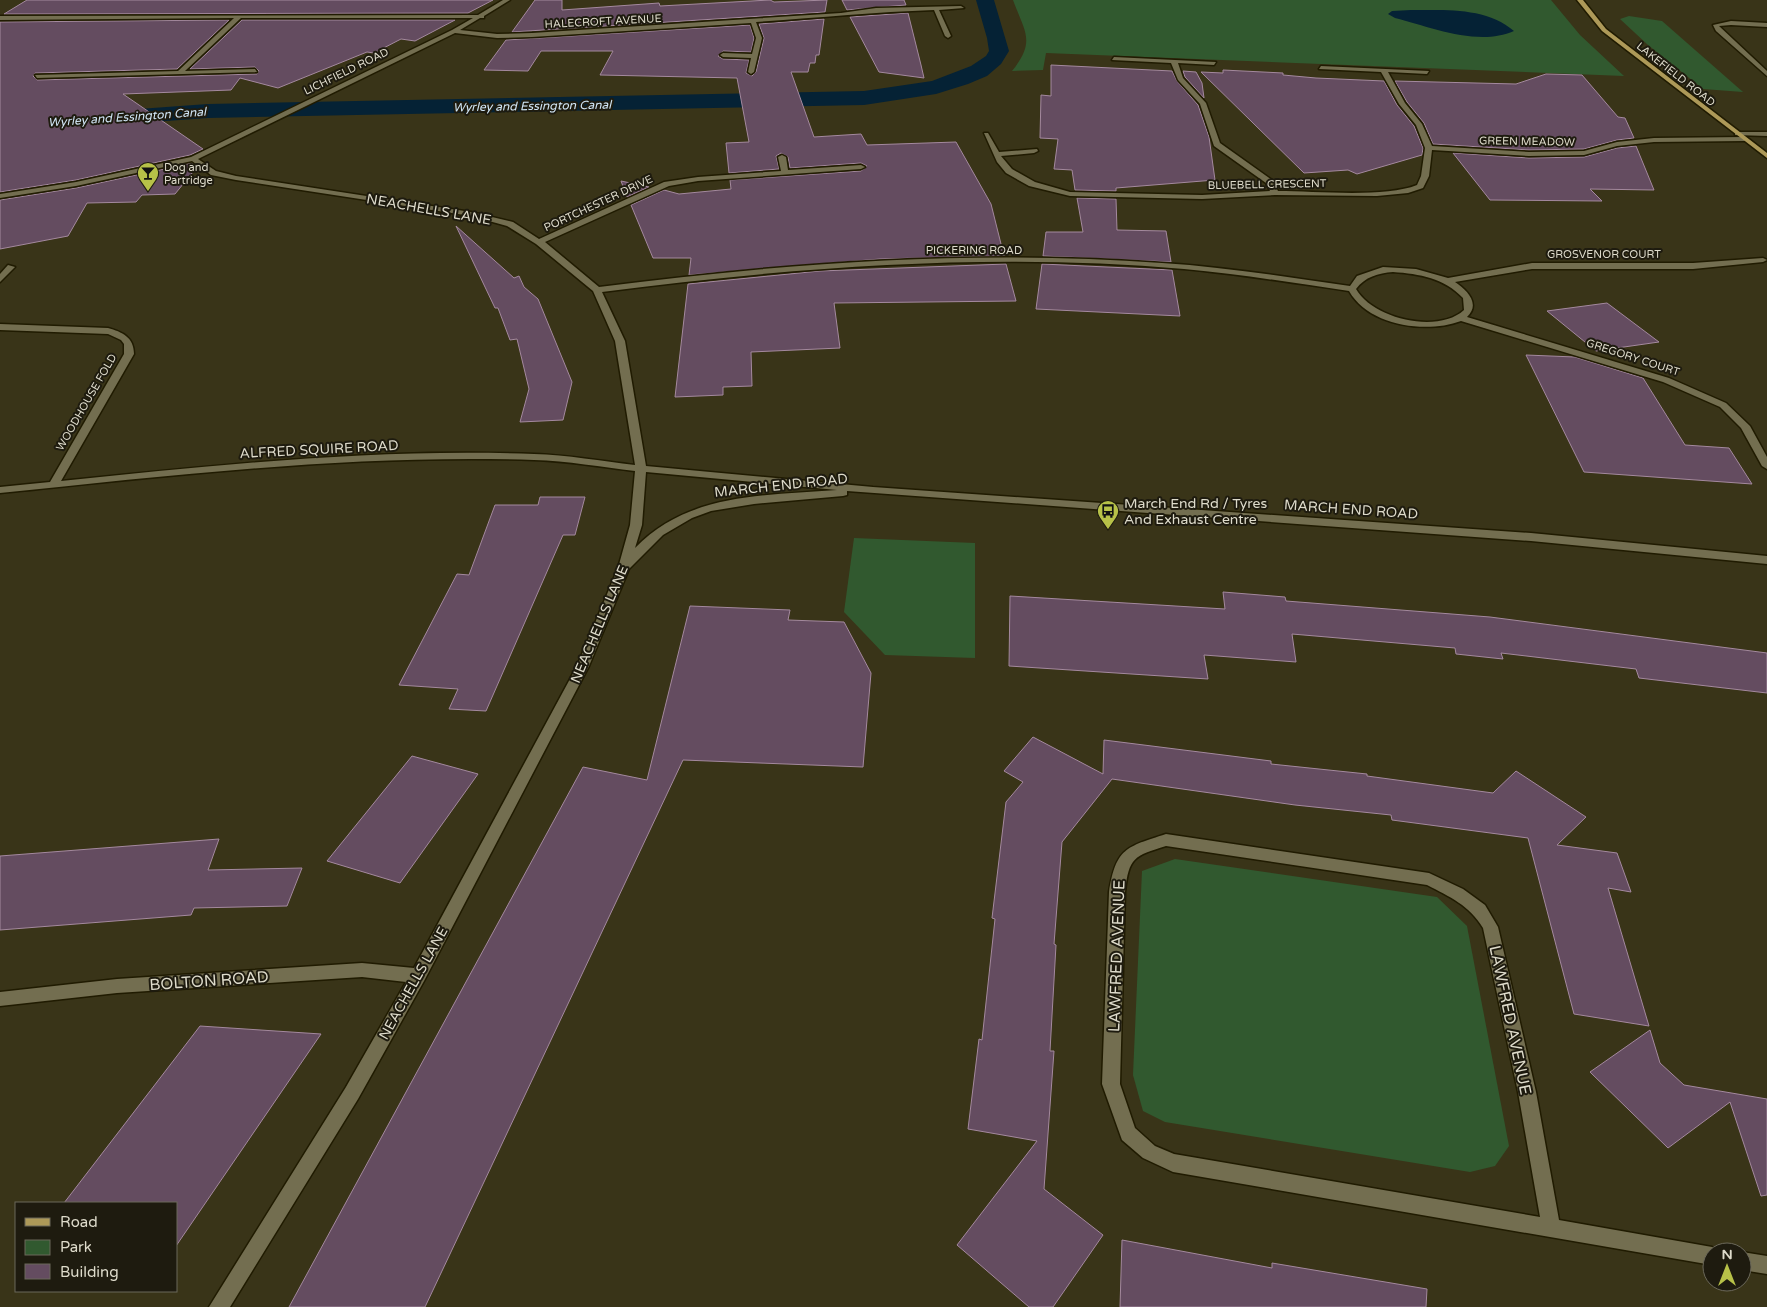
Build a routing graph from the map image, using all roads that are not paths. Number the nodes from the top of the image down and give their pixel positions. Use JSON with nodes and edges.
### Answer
{"nodes":[{"id":1,"x":507,"y":0,"type":"edge"},
{"id":2,"x":1580,"y":0,"type":"edge"},
{"id":3,"x":961,"y":8,"type":"dead end"},
{"id":4,"x":936,"y":9,"type":"junction"},
{"id":5,"x":239,"y":17,"type":"junction"},
{"id":6,"x":482,"y":17,"type":"junction"},
{"id":7,"x":0,"y":18,"type":"edge"},
{"id":8,"x":753,"y":22,"type":"junction"},
{"id":9,"x":1767,"y":25,"type":"edge"},
{"id":10,"x":454,"y":31,"type":"junction"},
{"id":11,"x":948,"y":36,"type":"dead end"},
{"id":12,"x":723,"y":55,"type":"dead end"},
{"id":13,"x":754,"y":56,"type":"junction"},
{"id":14,"x":1114,"y":59,"type":"dead end"},
{"id":15,"x":1174,"y":62,"type":"junction"},
{"id":16,"x":1214,"y":63,"type":"dead end"},
{"id":17,"x":1321,"y":68,"type":"dead end"},
{"id":18,"x":1383,"y":70,"type":"junction"},
{"id":19,"x":255,"y":71,"type":"dead end"},
{"id":20,"x":751,"y":72,"type":"dead end"},
{"id":21,"x":1427,"y":72,"type":"dead end"},
{"id":22,"x":178,"y":74,"type":"junction"},
{"id":23,"x":1767,"y":74,"type":"edge"},
{"id":24,"x":37,"y":76,"type":"dead end"},
{"id":25,"x":62,"y":76,"type":"junction"},
{"id":26,"x":52,"y":84,"type":"dead end"},
{"id":27,"x":986,"y":134,"type":"dead end"},
{"id":28,"x":1737,"y":134,"type":"junction"},
{"id":29,"x":1767,"y":134,"type":"edge"},
{"id":30,"x":1744,"y":139,"type":"junction"},
{"id":31,"x":1429,"y":148,"type":"junction"},
{"id":32,"x":1034,"y":152,"type":"dead end"},
{"id":33,"x":996,"y":154,"type":"junction"},
{"id":34,"x":1767,"y":156,"type":"edge"},
{"id":35,"x":782,"y":157,"type":"dead end"},
{"id":36,"x":194,"y":159,"type":"junction"},
{"id":37,"x":861,"y":167,"type":"dead end"},
{"id":38,"x":786,"y":173,"type":"junction"},
{"id":39,"x":1275,"y":193,"type":"junction"},
{"id":40,"x":0,"y":196,"type":"edge"},
{"id":41,"x":539,"y":242,"type":"junction"},
{"id":42,"x":1763,"y":260,"type":"dead end"},
{"id":43,"x":11,"y":267,"type":"dead end"},
{"id":44,"x":0,"y":279,"type":"edge"},
{"id":45,"x":1447,"y":281,"type":"junction"},
{"id":46,"x":597,"y":290,"type":"junction"},
{"id":47,"x":1352,"y":290,"type":"junction"},
{"id":48,"x":1460,"y":318,"type":"junction"},
{"id":49,"x":0,"y":327,"type":"edge"},
{"id":50,"x":1767,"y":466,"type":"edge"},
{"id":51,"x":641,"y":467,"type":"junction"},
{"id":52,"x":53,"y":485,"type":"junction"},
{"id":53,"x":0,"y":490,"type":"edge"},
{"id":54,"x":873,"y":490,"type":"junction"},
{"id":55,"x":1767,"y":560,"type":"edge"},
{"id":56,"x":624,"y":568,"type":"junction"},
{"id":57,"x":418,"y":976,"type":"junction"},
{"id":58,"x":0,"y":999,"type":"edge"},
{"id":59,"x":1551,"y":1229,"type":"junction"},
{"id":60,"x":1702,"y":1254,"type":"edge"},
{"id":61,"x":1752,"y":1263,"type":"edge"},
{"id":62,"x":1767,"y":1266,"type":"edge"},
{"id":63,"x":219,"y":1307,"type":"edge"}],
"edges":[{"from":1,"to":6,"type":"street","name":"LICHFIELD ROAD"},
{"from":2,"to":28,"type":"main road","name":"LAKEFIELD ROAD"},
{"from":3,"to":4,"type":"street","name":"HALECROFT AVENUE"},
{"from":4,"to":8,"type":"street","name":"HALECROFT AVENUE"},
{"from":4,"to":11,"type":"street"},
{"from":5,"to":6,"type":"street"},
{"from":5,"to":7,"type":"street"},
{"from":5,"to":22,"type":"street"},
{"from":6,"to":10,"type":"street","name":"LICHFIELD ROAD"},
{"from":8,"to":10,"type":"street","name":"HALECROFT AVENUE"},
{"from":8,"to":13,"type":"street"},
{"from":9,"to":23,"type":"street"},
{"from":10,"to":36,"type":"street","name":"LICHFIELD ROAD"},
{"from":12,"to":13,"type":"street"},
{"from":13,"to":20,"type":"street"},
{"from":14,"to":15,"type":"street"},
{"from":15,"to":16,"type":"street"},
{"from":15,"to":39,"type":"street"},
{"from":17,"to":18,"type":"street"},
{"from":18,"to":21,"type":"street"},
{"from":18,"to":31,"type":"street"},
{"from":19,"to":22,"type":"street"},
{"from":22,"to":25,"type":"street"},
{"from":24,"to":25,"type":"street"},
{"from":25,"to":26,"type":"street"},
{"from":27,"to":33,"type":"street","name":"BLUEBELL CRESCENT"},
{"from":28,"to":29,"type":"street"},
{"from":28,"to":30,"type":"main road","name":"LAKEFIELD ROAD"},
{"from":30,"to":31,"type":"street","name":"GREEN MEADOW"},
{"from":30,"to":34,"type":"main road","name":"LAKEFIELD ROAD"},
{"from":31,"to":39,"type":"street","name":"BLUEBELL CRESCENT"},
{"from":32,"to":33,"type":"street"},
{"from":33,"to":39,"type":"street","name":"BLUEBELL CRESCENT"},
{"from":35,"to":38,"type":"street"},
{"from":36,"to":40,"type":"street","name":"LICHFIELD ROAD"},
{"from":36,"to":41,"type":"street","name":"NEACHELLS LANE"},
{"from":37,"to":38,"type":"street","name":"PORTCHESTER DRIVE"},
{"from":38,"to":41,"type":"street","name":"PORTCHESTER DRIVE"},
{"from":41,"to":46,"type":"street","name":"NEACHELLS LANE"},
{"from":42,"to":45,"type":"street","name":"GROSVENOR COURT"},
{"from":43,"to":44,"type":"street"},
{"from":45,"to":47,"type":"street"},
{"from":45,"to":48,"type":"street"},
{"from":46,"to":47,"type":"street","name":"PICKERING ROAD"},
{"from":46,"to":51,"type":"street","name":"NEACHELLS LANE"},
{"from":47,"to":48,"type":"street"},
{"from":48,"to":50,"type":"street","name":"GREGORY COURT"},
{"from":49,"to":52,"type":"street","name":"WOODHOUSE FOLD"},
{"from":51,"to":52,"type":"street","name":"ALFRED SQUIRE ROAD"},
{"from":51,"to":54,"type":"street","name":"MARCH END ROAD"},
{"from":51,"to":56,"type":"street","name":"NEACHELLS LANE"},
{"from":52,"to":53,"type":"street","name":"ALFRED SQUIRE ROAD"},
{"from":54,"to":55,"type":"street","name":"MARCH END ROAD"},
{"from":54,"to":56,"type":"street","name":"MARCH END ROAD"},
{"from":56,"to":57,"type":"street","name":"NEACHELLS LANE"},
{"from":57,"to":58,"type":"street","name":"BOLTON ROAD"},
{"from":57,"to":63,"type":"street","name":"NEACHELLS LANE"},
{"from":59,"to":59,"type":"street","name":"LAWFRED AVENUE"},
{"from":59,"to":60,"type":"street","name":"LAWFRED AVENUE"},
{"from":61,"to":62,"type":"street"}]}
